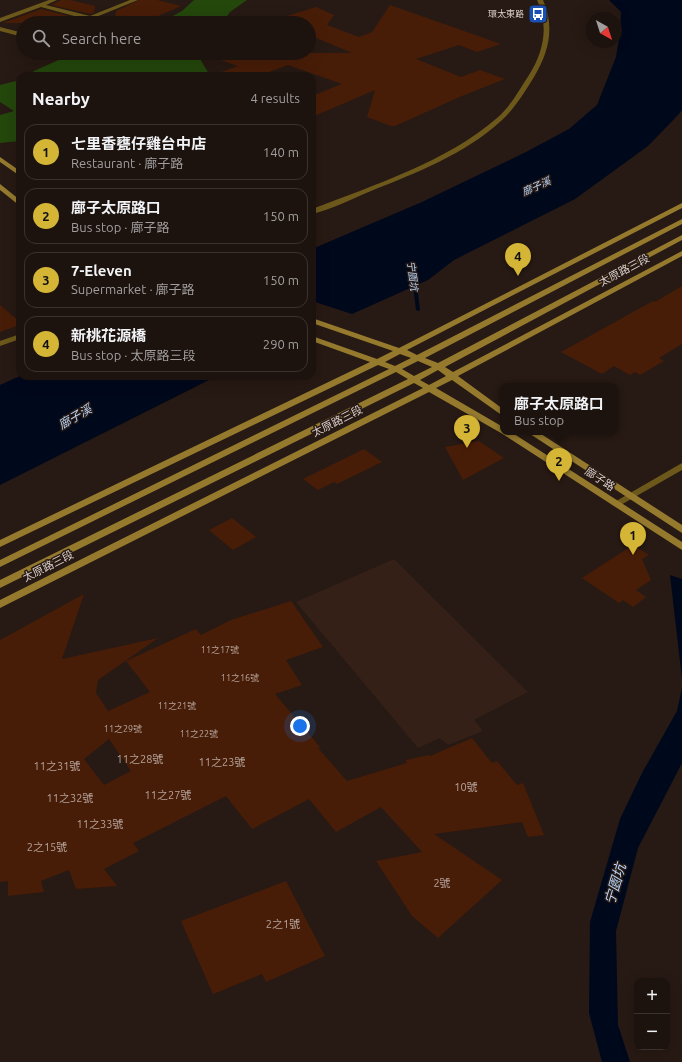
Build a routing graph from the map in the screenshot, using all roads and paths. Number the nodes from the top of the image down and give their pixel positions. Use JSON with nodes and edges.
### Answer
{"nodes":[{"id":1,"x":54,"y":0,"type":"edge"},
{"id":2,"x":135,"y":0,"type":"edge"},
{"id":3,"x":540,"y":0,"type":"edge"},
{"id":4,"x":40,"y":5,"type":"junction"},
{"id":5,"x":81,"y":16,"type":"edge"},
{"id":6,"x":94,"y":16,"type":"edge"},
{"id":7,"x":0,"y":20,"type":"edge"},
{"id":8,"x":0,"y":29,"type":"edge"},
{"id":9,"x":16,"y":33,"type":"edge"},
{"id":10,"x":0,"y":159,"type":"edge"},
{"id":11,"x":16,"y":171,"type":"edge"},
{"id":12,"x":0,"y":186,"type":"edge"},
{"id":13,"x":16,"y":200,"type":"edge"},
{"id":14,"x":682,"y":206,"type":"edge"},
{"id":15,"x":316,"y":210,"type":"edge"},
{"id":16,"x":682,"y":221,"type":"edge"},
{"id":17,"x":682,"y":237,"type":"edge"},
{"id":18,"x":682,"y":253,"type":"edge"},
{"id":19,"x":316,"y":321,"type":"edge"},
{"id":20,"x":16,"y":338,"type":"edge"},
{"id":21,"x":316,"y":339,"type":"edge"},
{"id":22,"x":0,"y":344,"type":"edge"},
{"id":23,"x":401,"y":351,"type":"junction"},
{"id":24,"x":418,"y":358,"type":"junction"},
{"id":25,"x":378,"y":362,"type":"junction"},
{"id":26,"x":438,"y":366,"type":"junction"},
{"id":27,"x":396,"y":369,"type":"junction"},
{"id":28,"x":451,"y":375,"type":"junction"},
{"id":29,"x":415,"y":379,"type":"junction"},
{"id":30,"x":430,"y":388,"type":"junction"},
{"id":31,"x":500,"y":411,"type":"edge"},
{"id":32,"x":500,"y":429,"type":"edge"},
{"id":33,"x":510,"y":435,"type":"edge"},
{"id":34,"x":537,"y":435,"type":"edge"},
{"id":35,"x":682,"y":466,"type":"edge"},
{"id":36,"x":629,"y":496,"type":"junction"},
{"id":37,"x":616,"y":504,"type":"junction"},
{"id":38,"x":682,"y":530,"type":"edge"},
{"id":39,"x":0,"y":544,"type":"edge"},
{"id":40,"x":682,"y":547,"type":"edge"},
{"id":41,"x":0,"y":564,"type":"edge"},
{"id":42,"x":0,"y":584,"type":"edge"},
{"id":43,"x":0,"y":604,"type":"edge"}],
"edges":[{"from":1,"to":4,"type":"street"},
{"from":2,"to":6,"type":"street"},
{"from":3,"to":15,"type":"street"},
{"from":4,"to":5,"type":"street"},
{"from":4,"to":7,"type":"street"},
{"from":8,"to":9,"type":"street"},
{"from":10,"to":11,"type":"main road"},
{"from":12,"to":13,"type":"main road"},
{"from":14,"to":23,"type":"main road"},
{"from":16,"to":24,"type":"main road","name":"太原路三段"},
{"from":17,"to":26,"type":"main road","name":"太原路三段"},
{"from":18,"to":28,"type":"main road","name":"太原路三段"},
{"from":19,"to":23,"type":"main road"},
{"from":20,"to":22,"type":"street"},
{"from":21,"to":25,"type":"main road","name":"廍子路"},
{"from":23,"to":24,"type":"main road"},
{"from":23,"to":25,"type":"main road"},
{"from":24,"to":26,"type":"main road"},
{"from":24,"to":27,"type":"main road","name":"太原路三段"},
{"from":25,"to":27,"type":"main road","name":"廍子路"},
{"from":25,"to":39,"type":"main road"},
{"from":26,"to":28,"type":"main road"},
{"from":26,"to":29,"type":"main road","name":"太原路三段"},
{"from":27,"to":29,"type":"main road","name":"廍子路"},
{"from":27,"to":41,"type":"main road","name":"太原路三段"},
{"from":28,"to":30,"type":"main road","name":"太原路三段"},
{"from":28,"to":31,"type":"main road"},
{"from":29,"to":30,"type":"main road","name":"廍子路"},
{"from":29,"to":42,"type":"main road","name":"太原路三段"},
{"from":30,"to":32,"type":"main road","name":"廍子路"},
{"from":30,"to":43,"type":"main road","name":"太原路三段"},
{"from":33,"to":37,"type":"main road","name":"廍子路"},
{"from":34,"to":36,"type":"main road","name":"廍子路"},
{"from":35,"to":36,"type":"street"},
{"from":36,"to":37,"type":"street"},
{"from":36,"to":38,"type":"main road","name":"廍子路"},
{"from":37,"to":40,"type":"main road","name":"廍子路"}]}
